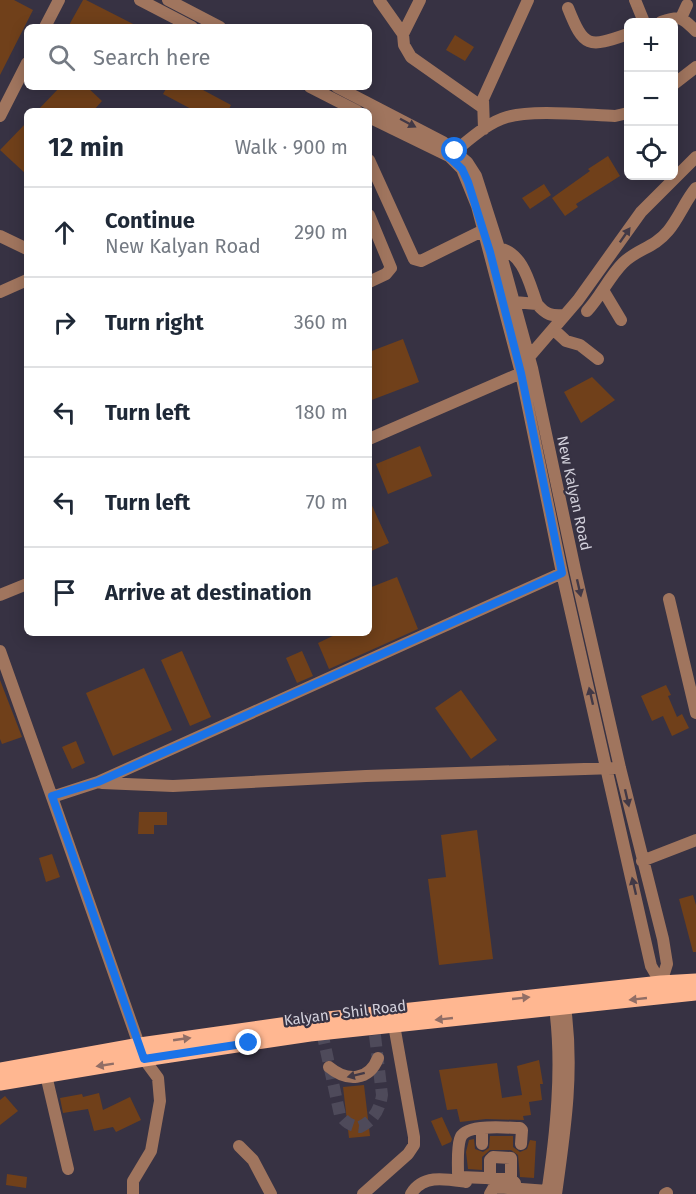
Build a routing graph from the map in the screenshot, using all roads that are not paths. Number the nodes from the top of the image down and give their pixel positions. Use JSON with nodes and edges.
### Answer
{"nodes":[{"id":1,"x":59,"y":0,"type":"edge"},
{"id":2,"x":140,"y":0,"type":"edge"},
{"id":3,"x":168,"y":0,"type":"edge"},
{"id":4,"x":378,"y":0,"type":"edge"},
{"id":5,"x":420,"y":0,"type":"edge"},
{"id":6,"x":528,"y":0,"type":"edge"},
{"id":7,"x":636,"y":0,"type":"edge"},
{"id":8,"x":687,"y":5,"type":"dead end"},
{"id":9,"x":568,"y":8,"type":"dead end"},
{"id":10,"x":643,"y":18,"type":"edge"},
{"id":11,"x":672,"y":18,"type":"edge"},
{"id":12,"x":681,"y":18,"type":"junction"},
{"id":13,"x":47,"y":24,"type":"edge"},
{"id":14,"x":186,"y":24,"type":"edge"},
{"id":15,"x":214,"y":24,"type":"edge"},
{"id":16,"x":696,"y":31,"type":"edge"},
{"id":17,"x":403,"y":34,"type":"junction"},
{"id":18,"x":624,"y":35,"type":"edge"},
{"id":19,"x":696,"y":68,"type":"edge"},
{"id":20,"x":24,"y":69,"type":"edge"},
{"id":21,"x":678,"y":81,"type":"edge"},
{"id":22,"x":316,"y":90,"type":"edge"},
{"id":23,"x":341,"y":90,"type":"edge"},
{"id":24,"x":351,"y":108,"type":"edge"},
{"id":25,"x":365,"y":108,"type":"edge"},
{"id":26,"x":482,"y":108,"type":"junction"},
{"id":27,"x":624,"y":114,"type":"edge"},
{"id":28,"x":0,"y":116,"type":"edge"},
{"id":29,"x":378,"y":118,"type":"edge"},
{"id":30,"x":484,"y":129,"type":"junction"},
{"id":31,"x":452,"y":154,"type":"junction"},
{"id":32,"x":696,"y":157,"type":"edge"},
{"id":33,"x":372,"y":167,"type":"edge"},
{"id":34,"x":678,"y":174,"type":"edge"},
{"id":35,"x":678,"y":178,"type":"edge"},
{"id":36,"x":672,"y":180,"type":"edge"},
{"id":37,"x":694,"y":190,"type":"edge"},
{"id":38,"x":372,"y":221,"type":"edge"},
{"id":39,"x":484,"y":230,"type":"junction"},
{"id":40,"x":0,"y":236,"type":"edge"},
{"id":41,"x":24,"y":248,"type":"edge"},
{"id":42,"x":499,"y":248,"type":"junction"},
{"id":43,"x":602,"y":268,"type":"junction"},
{"id":44,"x":612,"y":276,"type":"junction"},
{"id":45,"x":24,"y":281,"type":"edge"},
{"id":46,"x":372,"y":281,"type":"edge"},
{"id":47,"x":603,"y":290,"type":"junction"},
{"id":48,"x":0,"y":292,"type":"edge"},
{"id":49,"x":514,"y":302,"type":"junction"},
{"id":50,"x":537,"y":304,"type":"junction"},
{"id":51,"x":587,"y":311,"type":"dead end"},
{"id":52,"x":565,"y":315,"type":"junction"},
{"id":53,"x":621,"y":320,"type":"dead end"},
{"id":54,"x":515,"y":329,"type":"junction"},
{"id":55,"x":550,"y":333,"type":"junction"},
{"id":56,"x":598,"y":359,"type":"dead end"},
{"id":57,"x":527,"y":366,"type":"junction"},
{"id":58,"x":372,"y":438,"type":"edge"},
{"id":59,"x":562,"y":573,"type":"junction"},
{"id":60,"x":24,"y":585,"type":"edge"},
{"id":61,"x":0,"y":595,"type":"edge"},
{"id":62,"x":669,"y":599,"type":"dead end"},
{"id":63,"x":0,"y":651,"type":"edge"},
{"id":64,"x":696,"y":713,"type":"edge"},
{"id":65,"x":614,"y":768,"type":"junction"},
{"id":66,"x":98,"y":782,"type":"junction"},
{"id":67,"x":52,"y":796,"type":"junction"},
{"id":68,"x":696,"y":840,"type":"edge"},
{"id":69,"x":642,"y":861,"type":"junction"},
{"id":70,"x":696,"y":981,"type":"edge"},
{"id":71,"x":662,"y":989,"type":"junction"},
{"id":72,"x":696,"y":993,"type":"edge"},
{"id":73,"x":560,"y":1007,"type":"junction"},
{"id":74,"x":394,"y":1025,"type":"junction"},
{"id":75,"x":142,"y":1052,"type":"junction"},
{"id":76,"x":378,"y":1058,"type":"dead end"},
{"id":77,"x":329,"y":1067,"type":"dead end"},
{"id":78,"x":0,"y":1070,"type":"edge"},
{"id":79,"x":46,"y":1075,"type":"junction"},
{"id":80,"x":0,"y":1083,"type":"edge"},
{"id":81,"x":482,"y":1128,"type":"junction"},
{"id":82,"x":482,"y":1144,"type":"dead end"},
{"id":83,"x":521,"y":1144,"type":"dead end"},
{"id":84,"x":239,"y":1146,"type":"dead end"},
{"id":85,"x":68,"y":1169,"type":"dead end"},
{"id":86,"x":513,"y":1184,"type":"junction"},
{"id":87,"x":491,"y":1186,"type":"edge"},
{"id":88,"x":550,"y":1193,"type":"edge"},
{"id":89,"x":133,"y":1194,"type":"edge"},
{"id":90,"x":271,"y":1194,"type":"edge"},
{"id":91,"x":363,"y":1194,"type":"edge"},
{"id":92,"x":411,"y":1194,"type":"edge"}],
"edges":[{"from":1,"to":13,"type":"street"},
{"from":2,"to":14,"type":"street"},
{"from":3,"to":15,"type":"street"},
{"from":4,"to":17,"type":"street"},
{"from":5,"to":17,"type":"street"},
{"from":6,"to":26,"type":"street"},
{"from":7,"to":10,"type":"street"},
{"from":8,"to":12,"type":"street"},
{"from":9,"to":18,"type":"street"},
{"from":11,"to":12,"type":"street"},
{"from":12,"to":16,"type":"street"},
{"from":17,"to":26,"type":"street"},
{"from":19,"to":21,"type":"street"},
{"from":20,"to":28,"type":"street"},
{"from":22,"to":24,"type":"street"},
{"from":23,"to":25,"type":"street","name":"New Kalyan Road"},
{"from":26,"to":30,"type":"street"},
{"from":27,"to":30,"type":"street"},
{"from":29,"to":31,"type":"street","name":"New Kalyan Road"},
{"from":30,"to":31,"type":"street"},
{"from":31,"to":39,"type":"street","name":"New Kalyan Road"},
{"from":31,"to":42,"type":"street","name":"New Kalyan Road"},
{"from":32,"to":34,"type":"street"},
{"from":33,"to":39,"type":"street"},
{"from":35,"to":37,"type":"street"},
{"from":43,"to":36,"type":"street","one_way":true},
{"from":37,"to":44,"type":"street"},
{"from":38,"to":46,"type":"street"},
{"from":39,"to":54,"type":"street","name":"New Kalyan Road"},
{"from":40,"to":41,"type":"street"},
{"from":42,"to":49,"type":"street","name":"New Kalyan Road"},
{"from":42,"to":50,"type":"street"},
{"from":43,"to":44,"type":"street"},
{"from":43,"to":52,"type":"street"},
{"from":44,"to":47,"type":"street"},
{"from":45,"to":48,"type":"street"},
{"from":47,"to":51,"type":"street"},
{"from":47,"to":53,"type":"street"},
{"from":49,"to":50,"type":"street"},
{"from":49,"to":54,"type":"street","name":"New Kalyan Road"},
{"from":50,"to":52,"type":"street"},
{"from":52,"to":55,"type":"street"},
{"from":54,"to":57,"type":"street","name":"New Kalyan Road"},
{"from":55,"to":56,"type":"street"},
{"from":55,"to":57,"type":"street"},
{"from":57,"to":58,"type":"street"},
{"from":57,"to":59,"type":"street","name":"New Kalyan Road"},
{"from":57,"to":65,"type":"street","name":"New Kalyan Road","one_way":true},
{"from":65,"to":59,"type":"street","name":"New Kalyan Road","one_way":true},
{"from":59,"to":66,"type":"street"},
{"from":60,"to":61,"type":"street"},
{"from":62,"to":64,"type":"street"},
{"from":63,"to":67,"type":"street"},
{"from":65,"to":66,"type":"street"},
{"from":65,"to":69,"type":"street","name":"New Kalyan Road","one_way":true},
{"from":71,"to":65,"type":"street","name":"New Kalyan Road","one_way":true},
{"from":66,"to":67,"type":"street"},
{"from":67,"to":75,"type":"street"},
{"from":68,"to":69,"type":"street"},
{"from":69,"to":71,"type":"street","name":"New Kalyan Road"},
{"from":70,"to":71,"type":"main road","name":"Kalyan - Shil Road"},
{"from":71,"to":72,"type":"main road","name":"Kalyan - Shil Road"},
{"from":71,"to":73,"type":"main road","name":"Kalyan - Shil Road","one_way":true},
{"from":75,"to":71,"type":"main road","name":"Kalyan - Shil Road","one_way":true},
{"from":73,"to":74,"type":"main road","name":"Kalyan - Shil Road","one_way":true},
{"from":73,"to":88,"type":"street"},
{"from":74,"to":75,"type":"main road","name":"Kalyan - Shil Road"},
{"from":74,"to":91,"type":"street"},
{"from":75,"to":78,"type":"main road","name":"Kalyan - Shil Road"},
{"from":75,"to":79,"type":"main road","name":"Kalyan - Shil Road","one_way":true},
{"from":75,"to":89,"type":"street"},
{"from":76,"to":77,"type":"street","one_way":true},
{"from":79,"to":80,"type":"main road","name":"Kalyan - Shil Road"},
{"from":79,"to":85,"type":"street"},
{"from":81,"to":82,"type":"street"},
{"from":81,"to":83,"type":"street"},
{"from":81,"to":87,"type":"street"},
{"from":84,"to":90,"type":"street"},
{"from":86,"to":87,"type":"street"},
{"from":86,"to":87,"type":"street"},
{"from":86,"to":88,"type":"street"},
{"from":87,"to":92,"type":"street"}]}
